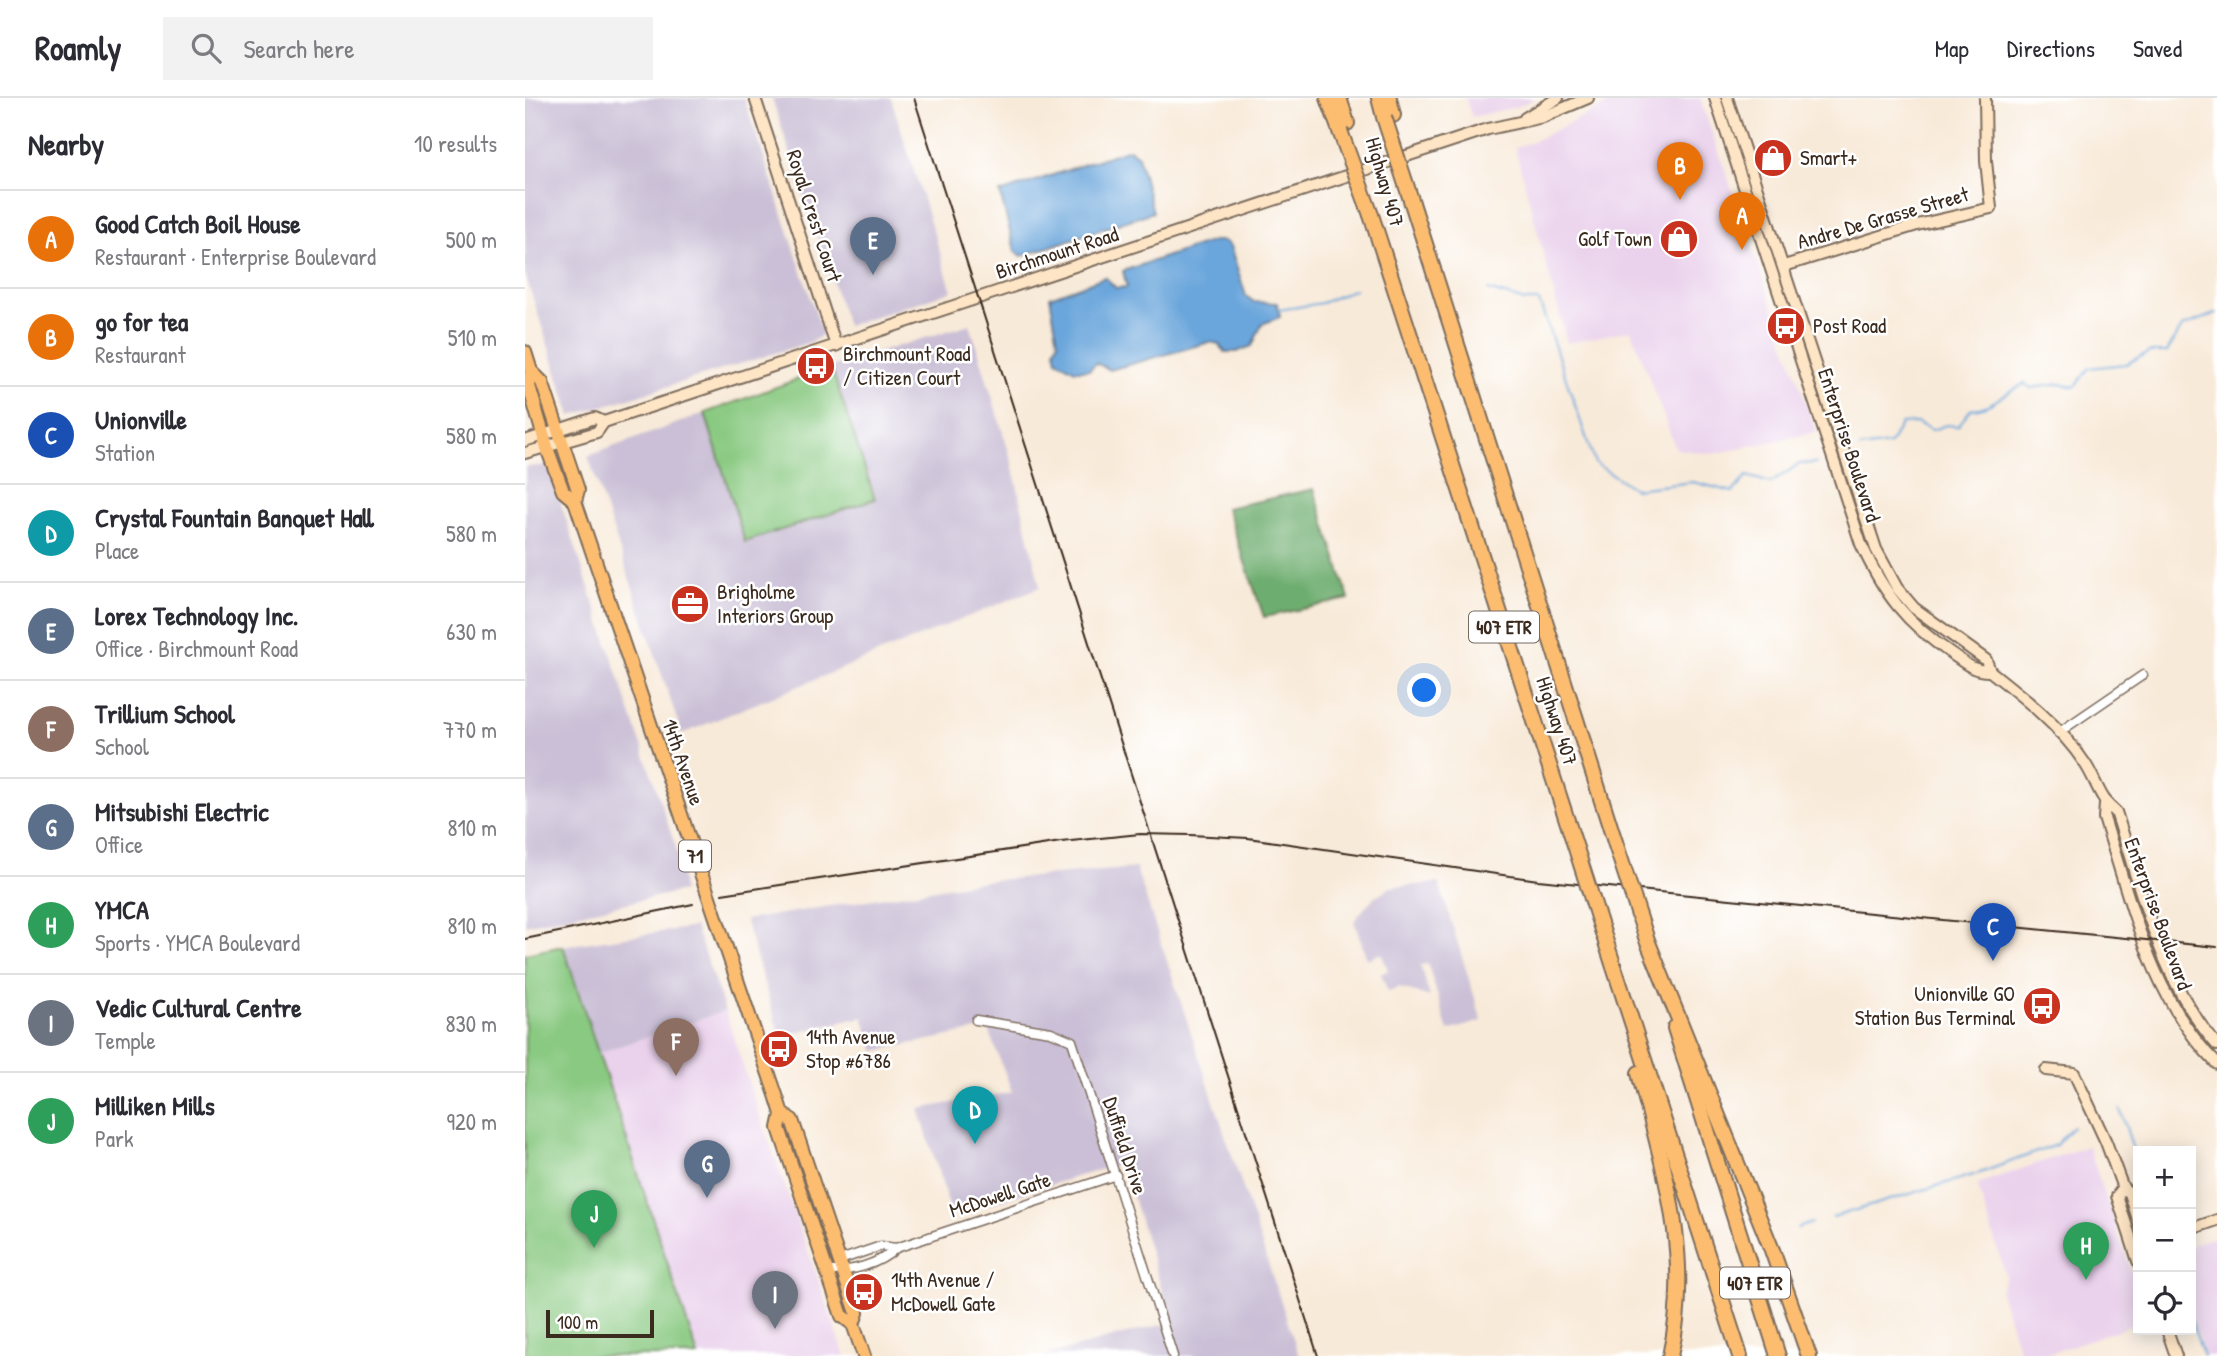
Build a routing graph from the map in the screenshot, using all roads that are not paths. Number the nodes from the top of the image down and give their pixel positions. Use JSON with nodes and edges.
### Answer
{"nodes":[{"id":1,"x":755,"y":98,"type":"edge"},
{"id":2,"x":1328,"y":98,"type":"edge"},
{"id":3,"x":1339,"y":98,"type":"edge"},
{"id":4,"x":1379,"y":98,"type":"edge"},
{"id":5,"x":1389,"y":98,"type":"edge"},
{"id":6,"x":1558,"y":98,"type":"edge"},
{"id":7,"x":1588,"y":98,"type":"edge"},
{"id":8,"x":1715,"y":98,"type":"edge"},
{"id":9,"x":1727,"y":98,"type":"edge"},
{"id":10,"x":1985,"y":98,"type":"edge"},
{"id":11,"x":1389,"y":116,"type":"junction"},
{"id":12,"x":1523,"y":120,"type":"junction"},
{"id":13,"x":1344,"y":130,"type":"junction"},
{"id":14,"x":1784,"y":266,"type":"junction"},
{"id":15,"x":1772,"y":270,"type":"junction"},
{"id":16,"x":836,"y":346,"type":"junction"},
{"id":17,"x":525,"y":352,"type":"edge"},
{"id":18,"x":531,"y":371,"type":"junction"},
{"id":19,"x":604,"y":422,"type":"junction"},
{"id":20,"x":557,"y":431,"type":"junction"},
{"id":21,"x":525,"y":441,"type":"edge"},
{"id":22,"x":545,"y":442,"type":"junction"},
{"id":23,"x":562,"y":444,"type":"junction"},
{"id":24,"x":525,"y":453,"type":"edge"},
{"id":25,"x":575,"y":501,"type":"junction"},
{"id":26,"x":1990,"y":671,"type":"junction"},
{"id":27,"x":2143,"y":675,"type":"dead end"},
{"id":28,"x":2058,"y":733,"type":"junction"},
{"id":29,"x":2105,"y":804,"type":"junction"},
{"id":30,"x":1603,"y":933,"type":"junction"},
{"id":31,"x":1647,"y":940,"type":"junction"},
{"id":32,"x":976,"y":1020,"type":"dead end"},
{"id":33,"x":2217,"y":1045,"type":"edge"},
{"id":34,"x":2217,"y":1064,"type":"edge"},
{"id":35,"x":2046,"y":1070,"type":"dead end"},
{"id":36,"x":782,"y":1114,"type":"junction"},
{"id":37,"x":1116,"y":1175,"type":"junction"},
{"id":38,"x":2123,"y":1188,"type":"junction"},
{"id":39,"x":2135,"y":1209,"type":"edge"},
{"id":40,"x":2217,"y":1220,"type":"edge"},
{"id":41,"x":2196,"y":1227,"type":"edge"},
{"id":42,"x":2133,"y":1239,"type":"edge"},
{"id":43,"x":842,"y":1266,"type":"junction"},
{"id":44,"x":827,"y":1271,"type":"junction"},
{"id":45,"x":853,"y":1324,"type":"junction"},
{"id":46,"x":2169,"y":1335,"type":"edge"},
{"id":47,"x":864,"y":1356,"type":"edge"},
{"id":48,"x":1173,"y":1356,"type":"edge"},
{"id":49,"x":1670,"y":1356,"type":"edge"},
{"id":50,"x":1740,"y":1356,"type":"edge"},
{"id":51,"x":1778,"y":1356,"type":"edge"},
{"id":52,"x":1809,"y":1356,"type":"edge"},
{"id":53,"x":2176,"y":1356,"type":"edge"}],
"edges":[{"from":1,"to":16,"type":"main road","name":"Royal Crest Court"},
{"from":2,"to":13,"type":"highway"},
{"from":3,"to":13,"type":"highway","name":"Highway 407","number":"407 ETR"},
{"from":4,"to":11,"type":"highway","name":"Highway 407","number":"407 ETR"},
{"from":5,"to":11,"type":"highway"},
{"from":6,"to":12,"type":"main road","name":"Birchmount Road"},
{"from":7,"to":12,"type":"main road","name":"Birchmount Road"},
{"from":8,"to":15,"type":"main road","name":"Enterprise Boulevard"},
{"from":9,"to":14,"type":"main road","name":"Enterprise Boulevard"},
{"from":10,"to":14,"type":"main road","name":"Andre De Grasse Street"},
{"from":11,"to":31,"type":"highway","name":"Highway 407","number":"407 ETR","bridge":true},
{"from":12,"to":16,"type":"main road","name":"Birchmount Road"},
{"from":13,"to":30,"type":"highway","name":"Highway 407","number":"407 ETR","bridge":true},
{"from":14,"to":15,"type":"street"},
{"from":14,"to":26,"type":"main road","name":"Enterprise Boulevard"},
{"from":15,"to":26,"type":"main road","name":"Enterprise Boulevard"},
{"from":16,"to":19,"type":"main road","name":"Birchmount Road"},
{"from":17,"to":18,"type":"main road","name":"14th Avenue","number":"71"},
{"from":18,"to":20,"type":"main road","name":"14th Avenue","number":"71"},
{"from":18,"to":22,"type":"main road","name":"14th Avenue","number":"71"},
{"from":19,"to":20,"type":"main road","name":"Birchmount Road"},
{"from":19,"to":23,"type":"main road","name":"Birchmount Road"},
{"from":20,"to":22,"type":"main road","name":"Birchmount Road"},
{"from":20,"to":23,"type":"main road","name":"14th Avenue","number":"71"},
{"from":21,"to":22,"type":"main road","name":"Birchmount Road"},
{"from":22,"to":23,"type":"main road","name":"Birchmount Road"},
{"from":22,"to":24,"type":"main road","name":"Birchmount Road"},
{"from":22,"to":25,"type":"main road","name":"14th Avenue","number":"71"},
{"from":23,"to":25,"type":"main road","name":"14th Avenue","number":"71"},
{"from":25,"to":36,"type":"main road","name":"14th Avenue","number":"71"},
{"from":26,"to":28,"type":"main road","name":"Enterprise Boulevard"},
{"from":27,"to":28,"type":"street"},
{"from":28,"to":29,"type":"main road","name":"Enterprise Boulevard"},
{"from":29,"to":33,"type":"main road","name":"Enterprise Boulevard"},
{"from":29,"to":34,"type":"main road","name":"Enterprise Boulevard"},
{"from":30,"to":49,"type":"highway"},
{"from":30,"to":50,"type":"highway","name":"Highway 407","number":"407 ETR"},
{"from":31,"to":51,"type":"highway","name":"Highway 407","number":"407 ETR"},
{"from":31,"to":52,"type":"highway"},
{"from":32,"to":37,"type":"street","name":"Duffield Drive"},
{"from":35,"to":38,"type":"main road"},
{"from":36,"to":43,"type":"main road","name":"14th Avenue","number":"71"},
{"from":36,"to":44,"type":"main road","name":"14th Avenue","number":"71"},
{"from":37,"to":43,"type":"street","name":"McDowell Gate"},
{"from":37,"to":48,"type":"street","name":"Duffield Drive"},
{"from":38,"to":39,"type":"main road"},
{"from":38,"to":42,"type":"main road"},
{"from":40,"to":41,"type":"main road"},
{"from":43,"to":44,"type":"street","name":"McDowell Gate"},
{"from":43,"to":45,"type":"main road","name":"14th Avenue","number":"71"},
{"from":44,"to":45,"type":"main road","name":"14th Avenue","number":"71"},
{"from":45,"to":47,"type":"main road","name":"14th Avenue","number":"71"},
{"from":46,"to":53,"type":"main road"}]}
